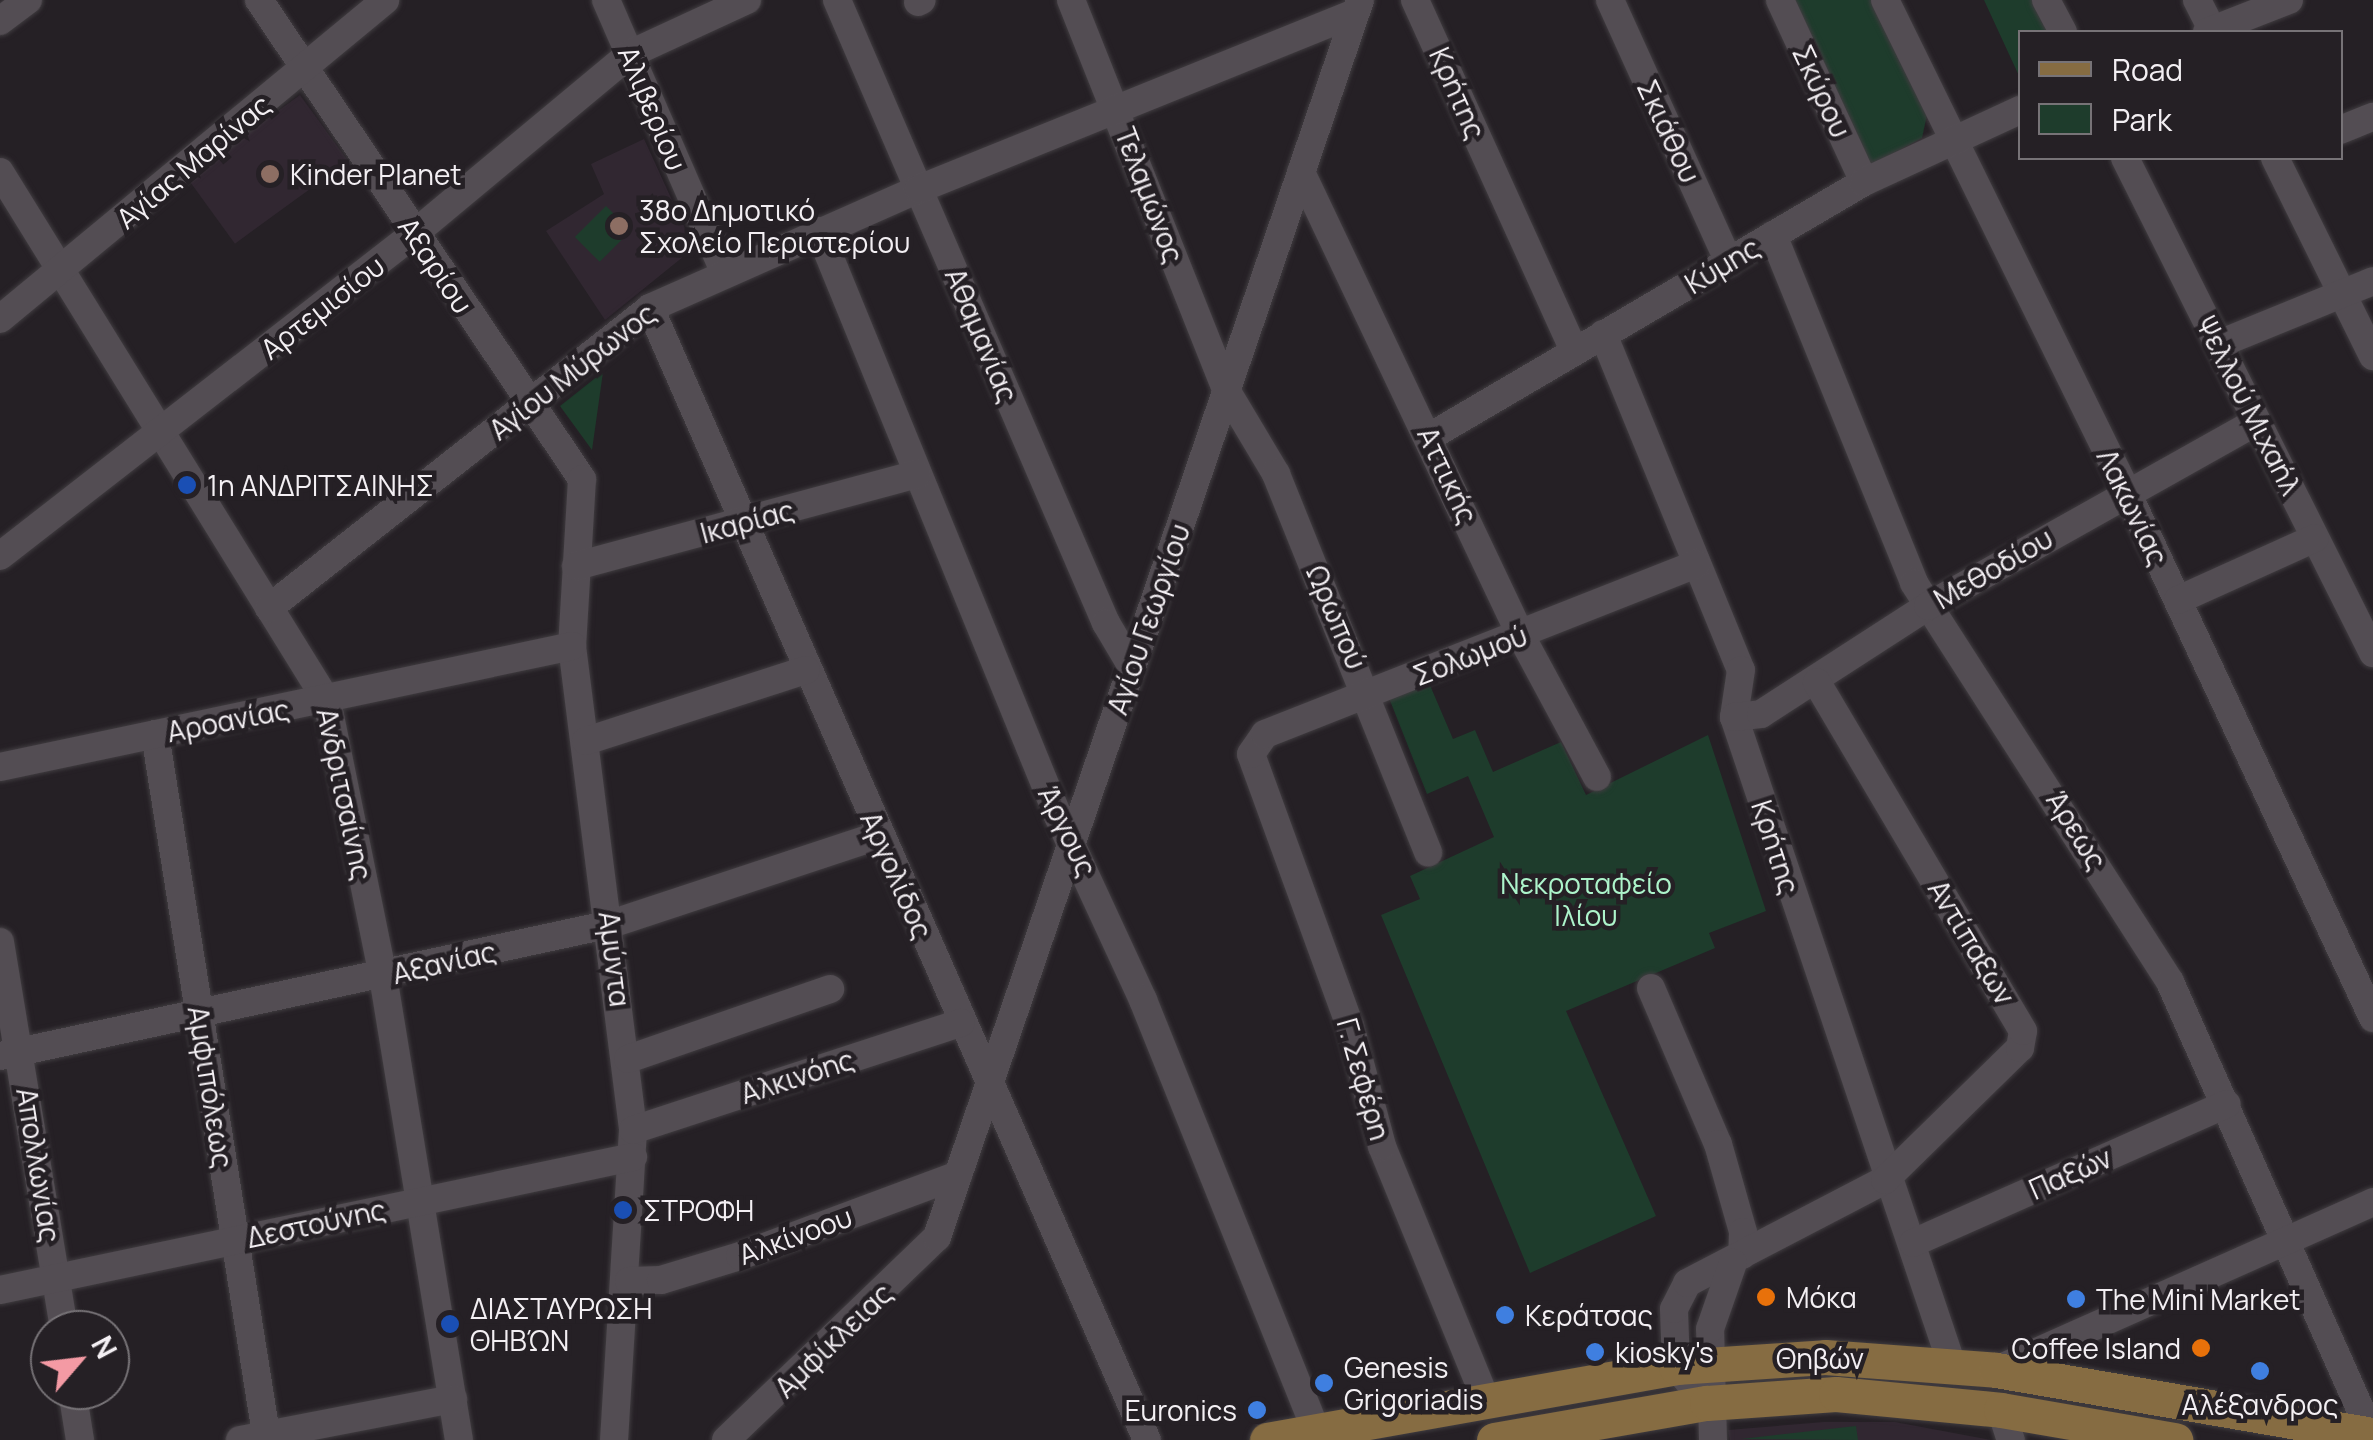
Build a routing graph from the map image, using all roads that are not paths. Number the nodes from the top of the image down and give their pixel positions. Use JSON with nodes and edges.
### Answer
{"nodes":[{"id":1,"x":28,"y":0,"type":"edge"},
{"id":2,"x":259,"y":0,"type":"edge"},
{"id":3,"x":385,"y":0,"type":"edge"},
{"id":4,"x":606,"y":0,"type":"edge"},
{"id":5,"x":747,"y":0,"type":"edge"},
{"id":6,"x":837,"y":0,"type":"edge"},
{"id":7,"x":1071,"y":0,"type":"edge"},
{"id":8,"x":1415,"y":0,"type":"edge"},
{"id":9,"x":1610,"y":0,"type":"edge"},
{"id":10,"x":1780,"y":0,"type":"edge"},
{"id":11,"x":1884,"y":0,"type":"edge"},
{"id":12,"x":2046,"y":0,"type":"edge"},
{"id":13,"x":2197,"y":0,"type":"edge"},
{"id":14,"x":2289,"y":0,"type":"edge"},
{"id":15,"x":1358,"y":4,"type":"edge"},
{"id":16,"x":0,"y":22,"type":"edge"},
{"id":17,"x":2062,"y":30,"type":"edge"},
{"id":18,"x":2210,"y":30,"type":"edge"},
{"id":19,"x":2216,"y":30,"type":"edge"},
{"id":20,"x":630,"y":54,"type":"junction"},
{"id":21,"x":304,"y":68,"type":"junction"},
{"id":22,"x":1116,"y":110,"type":"junction"},
{"id":23,"x":2018,"y":111,"type":"edge"},
{"id":24,"x":2373,"y":117,"type":"edge"},
{"id":25,"x":2343,"y":129,"type":"edge"},
{"id":26,"x":1948,"y":138,"type":"junction"},
{"id":27,"x":2126,"y":160,"type":"edge"},
{"id":28,"x":2276,"y":160,"type":"edge"},
{"id":29,"x":0,"y":172,"type":"edge"},
{"id":30,"x":1301,"y":172,"type":"junction"},
{"id":31,"x":1864,"y":182,"type":"junction"},
{"id":32,"x":919,"y":189,"type":"junction"},
{"id":33,"x":819,"y":231,"type":"junction"},
{"id":34,"x":415,"y":233,"type":"junction"},
{"id":35,"x":1773,"y":235,"type":"junction"},
{"id":36,"x":1729,"y":262,"type":"junction"},
{"id":37,"x":61,"y":270,"type":"junction"},
{"id":38,"x":724,"y":271,"type":"junction"},
{"id":39,"x":2373,"y":281,"type":"edge"},
{"id":40,"x":2342,"y":292,"type":"junction"},
{"id":41,"x":650,"y":308,"type":"junction"},
{"id":42,"x":0,"y":319,"type":"edge"},
{"id":43,"x":1603,"y":334,"type":"junction"},
{"id":44,"x":2218,"y":344,"type":"junction"},
{"id":45,"x":1574,"y":351,"type":"junction"},
{"id":46,"x":2373,"y":356,"type":"edge"},
{"id":47,"x":1226,"y":390,"type":"junction"},
{"id":48,"x":530,"y":402,"type":"junction"},
{"id":49,"x":2257,"y":421,"type":"junction"},
{"id":50,"x":162,"y":434,"type":"junction"},
{"id":51,"x":1431,"y":436,"type":"junction"},
{"id":52,"x":917,"y":474,"type":"junction"},
{"id":53,"x":582,"y":480,"type":"joint"},
{"id":54,"x":2126,"y":490,"type":"junction"},
{"id":55,"x":746,"y":522,"type":"junction"},
{"id":56,"x":2316,"y":538,"type":"junction"},
{"id":57,"x":0,"y":556,"type":"edge"},
{"id":58,"x":1698,"y":564,"type":"junction"},
{"id":59,"x":576,"y":566,"type":"junction"},
{"id":60,"x":2178,"y":600,"type":"junction"},
{"id":61,"x":1928,"y":606,"type":"junction"},
{"id":62,"x":269,"y":608,"type":"junction"},
{"id":63,"x":1521,"y":636,"type":"junction"},
{"id":64,"x":572,"y":646,"type":"junction"},
{"id":65,"x":2373,"y":653,"type":"edge"},
{"id":66,"x":1132,"y":667,"type":"junction"},
{"id":67,"x":806,"y":670,"type":"junction"},
{"id":68,"x":1817,"y":682,"type":"junction"},
{"id":69,"x":1369,"y":693,"type":"junction"},
{"id":70,"x":327,"y":701,"type":"junction"},
{"id":71,"x":1734,"y":717,"type":"junction"},
{"id":72,"x":156,"y":734,"type":"junction"},
{"id":73,"x":586,"y":741,"type":"junction"},
{"id":74,"x":1252,"y":754,"type":"joint"},
{"id":75,"x":0,"y":767,"type":"edge"},
{"id":76,"x":1597,"y":777,"type":"dead end"},
{"id":77,"x":880,"y":835,"type":"junction"},
{"id":78,"x":1072,"y":843,"type":"junction"},
{"id":79,"x":1428,"y":854,"type":"dead end"},
{"id":80,"x":611,"y":924,"type":"junction"},
{"id":81,"x":0,"y":942,"type":"edge"},
{"id":82,"x":382,"y":976,"type":"junction"},
{"id":83,"x":1651,"y":988,"type":"dead end"},
{"id":84,"x":830,"y":989,"type":"dead end"},
{"id":85,"x":200,"y":1014,"type":"junction"},
{"id":86,"x":2373,"y":1018,"type":"edge"},
{"id":87,"x":960,"y":1022,"type":"junction"},
{"id":88,"x":11,"y":1054,"type":"edge"},
{"id":89,"x":628,"y":1058,"type":"junction"},
{"id":90,"x":989,"y":1085,"type":"junction"},
{"id":91,"x":2227,"y":1104,"type":"junction"},
{"id":92,"x":633,"y":1143,"type":"junction"},
{"id":93,"x":958,"y":1174,"type":"junction"},
{"id":94,"x":1885,"y":1180,"type":"junction"},
{"id":95,"x":420,"y":1202,"type":"junction"},
{"id":96,"x":2373,"y":1202,"type":"edge"},
{"id":97,"x":937,"y":1237,"type":"joint"},
{"id":98,"x":236,"y":1240,"type":"junction"},
{"id":99,"x":2289,"y":1240,"type":"junction"},
{"id":100,"x":1913,"y":1243,"type":"junction"},
{"id":101,"x":1738,"y":1259,"type":"junction"},
{"id":102,"x":56,"y":1278,"type":"junction"},
{"id":103,"x":628,"y":1281,"type":"junction"},
{"id":104,"x":0,"y":1290,"type":"edge"},
{"id":105,"x":61,"y":1310,"type":"edge"},
{"id":106,"x":1694,"y":1364,"type":"junction"},
{"id":107,"x":1952,"y":1365,"type":"junction"},
{"id":108,"x":1996,"y":1370,"type":"junction"},
{"id":109,"x":453,"y":1399,"type":"junction"},
{"id":110,"x":1486,"y":1400,"type":"junction"},
{"id":111,"x":1707,"y":1403,"type":"junction"},
{"id":112,"x":75,"y":1410,"type":"edge"},
{"id":113,"x":2006,"y":1425,"type":"edge"},
{"id":114,"x":1316,"y":1430,"type":"junction"},
{"id":115,"x":2372,"y":1434,"type":"edge"},
{"id":116,"x":1537,"y":1436,"type":"edge"},
{"id":117,"x":258,"y":1438,"type":"edge"},
{"id":118,"x":80,"y":1440,"type":"edge"},
{"id":119,"x":459,"y":1440,"type":"edge"},
{"id":120,"x":614,"y":1440,"type":"edge"},
{"id":121,"x":726,"y":1440,"type":"edge"},
{"id":122,"x":1147,"y":1440,"type":"edge"},
{"id":123,"x":1267,"y":1440,"type":"edge"},
{"id":124,"x":1494,"y":1440,"type":"edge"},
{"id":125,"x":1713,"y":1440,"type":"edge"},
{"id":126,"x":2175,"y":1440,"type":"edge"}],
"edges":[{"from":1,"to":16,"type":"street"},
{"from":2,"to":21,"type":"street","name":"Αξαρίου"},
{"from":3,"to":21,"type":"street","name":"Αγίας Μαρίνας"},
{"from":4,"to":20,"type":"street","name":"Αλιβερίου"},
{"from":5,"to":20,"type":"street","name":"Αρτεμισίου"},
{"from":6,"to":32,"type":"street","name":"Αθαμανίας"},
{"from":7,"to":22,"type":"street","name":"Τελαμώνος"},
{"from":8,"to":45,"type":"street","name":"Κρήτης"},
{"from":9,"to":36,"type":"street","name":"Σκιάθου"},
{"from":10,"to":31,"type":"street","name":"Σκύρου"},
{"from":11,"to":26,"type":"street","name":"Λακωνίας"},
{"from":12,"to":17,"type":"street"},
{"from":13,"to":18,"type":"street"},
{"from":14,"to":19,"type":"street"},
{"from":15,"to":22,"type":"street","name":"Αγίου Μύρωνος"},
{"from":15,"to":30,"type":"street","name":"Αγίου Γεωργίου"},
{"from":20,"to":34,"type":"street","name":"Αρτεμισίου"},
{"from":20,"to":38,"type":"street","name":"Αλιβερίου"},
{"from":21,"to":34,"type":"street","name":"Αξαρίου"},
{"from":21,"to":37,"type":"street","name":"Αγίας Μαρίνας"},
{"from":22,"to":32,"type":"street","name":"Αγίου Μύρωνος"},
{"from":22,"to":47,"type":"street","name":"Τελαμώνος"},
{"from":23,"to":26,"type":"street","name":"Κύμης"},
{"from":24,"to":25,"type":"street"},
{"from":26,"to":31,"type":"street","name":"Κύμης"},
{"from":26,"to":54,"type":"street","name":"Λακωνίας"},
{"from":27,"to":44,"type":"street","name":"Ψελλού Μιχαήλ"},
{"from":28,"to":40,"type":"street"},
{"from":29,"to":37,"type":"street","name":"Ανδριτσαίνης"},
{"from":30,"to":47,"type":"street","name":"Αγίου Γεωργίου"},
{"from":30,"to":51,"type":"street","name":"Αττικής"},
{"from":31,"to":35,"type":"street","name":"Κύμης"},
{"from":32,"to":33,"type":"street","name":"Αγίου Μύρωνος"},
{"from":32,"to":66,"type":"street","name":"Αθαμανίας"},
{"from":33,"to":38,"type":"street","name":"Αγίου Μύρωνος"},
{"from":33,"to":52,"type":"street","name":"Άργους"},
{"from":34,"to":48,"type":"street","name":"Αξαρίου"},
{"from":34,"to":50,"type":"street","name":"Αρτεμισίου"},
{"from":35,"to":36,"type":"street","name":"Κύμης"},
{"from":35,"to":61,"type":"street","name":"Άρεως"},
{"from":36,"to":43,"type":"street","name":"Κύμης"},
{"from":37,"to":42,"type":"street","name":"Αγίας Μαρίνας"},
{"from":37,"to":50,"type":"street","name":"Ανδριτσαίνης"},
{"from":38,"to":41,"type":"street","name":"Αγίου Μύρωνος"},
{"from":39,"to":40,"type":"street"},
{"from":40,"to":44,"type":"street"},
{"from":40,"to":46,"type":"street"},
{"from":41,"to":48,"type":"street","name":"Αγίου Μύρωνος"},
{"from":41,"to":55,"type":"street","name":"Αργολίδος"},
{"from":43,"to":45,"type":"street","name":"Κύμης"},
{"from":43,"to":58,"type":"street","name":"Κρήτης"},
{"from":44,"to":49,"type":"street","name":"Ψελλού Μιχαήλ"},
{"from":45,"to":51,"type":"street","name":"Κύμης"},
{"from":47,"to":66,"type":"street","name":"Αγίου Γεωργίου"},
{"from":47,"to":69,"type":"street","name":"Ωρωπού"},
{"from":48,"to":53,"type":"street","name":"Αξαρίου"},
{"from":48,"to":62,"type":"street","name":"Αγίου Μύρωνος"},
{"from":49,"to":54,"type":"street","name":"Μεθοδίου"},
{"from":49,"to":56,"type":"street","name":"Ψελλού Μιχαήλ"},
{"from":50,"to":57,"type":"street","name":"Αρτεμισίου"},
{"from":50,"to":62,"type":"street","name":"Ανδριτσαίνης"},
{"from":51,"to":63,"type":"street","name":"Αττικής"},
{"from":52,"to":55,"type":"street","name":"Ικαρίας"},
{"from":52,"to":78,"type":"street","name":"Άργους"},
{"from":53,"to":59,"type":"street","name":"Αμύντα"},
{"from":54,"to":60,"type":"street","name":"Λακωνίας"},
{"from":54,"to":61,"type":"street","name":"Μεθοδίου"},
{"from":55,"to":59,"type":"street","name":"Ικαρίας"},
{"from":55,"to":67,"type":"street","name":"Αργολίδος"},
{"from":56,"to":60,"type":"street"},
{"from":56,"to":65,"type":"street","name":"Ψελλού Μιχαήλ"},
{"from":58,"to":63,"type":"street","name":"Σολωμού"},
{"from":58,"to":71,"type":"street","name":"Κρήτης"},
{"from":59,"to":64,"type":"street","name":"Αμύντα"},
{"from":60,"to":86,"type":"street","name":"Λακωνίας"},
{"from":61,"to":68,"type":"street","name":"Μεθοδίου"},
{"from":61,"to":91,"type":"street","name":"Άρεως"},
{"from":62,"to":70,"type":"street","name":"Ανδριτσαίνης"},
{"from":63,"to":69,"type":"street","name":"Σολωμού"},
{"from":63,"to":76,"type":"street","name":"Αττικής"},
{"from":64,"to":70,"type":"street","name":"Αροανίας"},
{"from":64,"to":73,"type":"street","name":"Αμύντα"},
{"from":66,"to":78,"type":"street","name":"Αγίου Γεωργίου"},
{"from":67,"to":73,"type":"street"},
{"from":67,"to":77,"type":"street","name":"Αργολίδος"},
{"from":68,"to":71,"type":"street","name":"Μεθοδίου"},
{"from":68,"to":94,"type":"street","name":"Αντίπαξων"},
{"from":69,"to":74,"type":"street","name":"Σολωμού"},
{"from":69,"to":79,"type":"street","name":"Ωρωπού"},
{"from":70,"to":72,"type":"street","name":"Αροανίας"},
{"from":70,"to":82,"type":"street","name":"Ανδριτσαίνης"},
{"from":71,"to":94,"type":"street","name":"Κρήτης"},
{"from":72,"to":75,"type":"street","name":"Αροανίας"},
{"from":72,"to":85,"type":"street","name":"Αμφιπόλεως"},
{"from":73,"to":80,"type":"street","name":"Αμύντα"},
{"from":74,"to":110,"type":"street","name":"Γ. Σεφέρη"},
{"from":77,"to":80,"type":"street","name":"Αξανίας"},
{"from":77,"to":87,"type":"street","name":"Αργολίδος"},
{"from":78,"to":90,"type":"street","name":"Αγίου Γεωργίου"},
{"from":78,"to":114,"type":"street","name":"Άργους"},
{"from":80,"to":82,"type":"street","name":"Αξανίας"},
{"from":80,"to":89,"type":"street","name":"Αμύντα"},
{"from":81,"to":88,"type":"street","name":"Απολλωνίας"},
{"from":82,"to":85,"type":"street","name":"Αξανίας"},
{"from":82,"to":95,"type":"street","name":"Ανδριτσαίνης"},
{"from":83,"to":101,"type":"street"},
{"from":84,"to":89,"type":"street"},
{"from":85,"to":88,"type":"street","name":"Αξανίας"},
{"from":85,"to":98,"type":"street","name":"Αμφιπόλεως"},
{"from":87,"to":90,"type":"street","name":"Αργολίδος"},
{"from":87,"to":92,"type":"street","name":"Αλκινόης"},
{"from":88,"to":102,"type":"street","name":"Απολλωνίας"},
{"from":89,"to":92,"type":"street","name":"Αμύντα"},
{"from":90,"to":93,"type":"street","name":"Αγίου Γεωργίου"},
{"from":90,"to":122,"type":"street","name":"Αργολίδος"},
{"from":91,"to":99,"type":"street","name":"Άρεως"},
{"from":91,"to":100,"type":"street","name":"Παξών"},
{"from":92,"to":95,"type":"street","name":"Δεστούνης"},
{"from":92,"to":103,"type":"street","name":"Αμύντα"},
{"from":93,"to":97,"type":"street","name":"Αγίου Γεωργίου"},
{"from":93,"to":103,"type":"street","name":"Αλκίνοου"},
{"from":94,"to":100,"type":"street","name":"Κρήτης"},
{"from":94,"to":101,"type":"street","name":"Αντίπαξων"},
{"from":95,"to":98,"type":"street","name":"Δεστούνης"},
{"from":95,"to":109,"type":"street","name":"Ανδριτσαίνης"},
{"from":96,"to":99,"type":"street"},
{"from":97,"to":121,"type":"street","name":"Αμφίκλειας"},
{"from":98,"to":102,"type":"street","name":"Δεστούνης"},
{"from":98,"to":117,"type":"street","name":"Αμφιπόλεως"},
{"from":99,"to":108,"type":"street"},
{"from":99,"to":115,"type":"street","name":"Άρεως"},
{"from":100,"to":107,"type":"street","name":"Κρήτης"},
{"from":101,"to":106,"type":"street"},
{"from":101,"to":106,"type":"street","name":"Αντίπαξων"},
{"from":102,"to":104,"type":"street","name":"Δεστούνης"},
{"from":102,"to":105,"type":"street","name":"Απολλωνίας"},
{"from":103,"to":120,"type":"street","name":"Αμύντα"},
{"from":106,"to":107,"type":"main road","name":"Θηβών"},
{"from":106,"to":110,"type":"main road","name":"Θηβών"},
{"from":106,"to":111,"type":"street"},
{"from":107,"to":108,"type":"main road","name":"Θηβών"},
{"from":108,"to":115,"type":"main road","name":"Θηβών"},
{"from":109,"to":117,"type":"street"},
{"from":109,"to":119,"type":"street","name":"Ανδριτσαίνης"},
{"from":110,"to":114,"type":"main road","name":"Θηβών"},
{"from":111,"to":113,"type":"main road","name":"Θηβών"},
{"from":111,"to":116,"type":"main road","name":"Θηβών"},
{"from":111,"to":125,"type":"street"},
{"from":112,"to":118,"type":"street"},
{"from":113,"to":126,"type":"main road","name":"Θηβών"},
{"from":114,"to":123,"type":"main road","name":"Θηβών"},
{"from":116,"to":124,"type":"main road","name":"Θηβών"}]}
